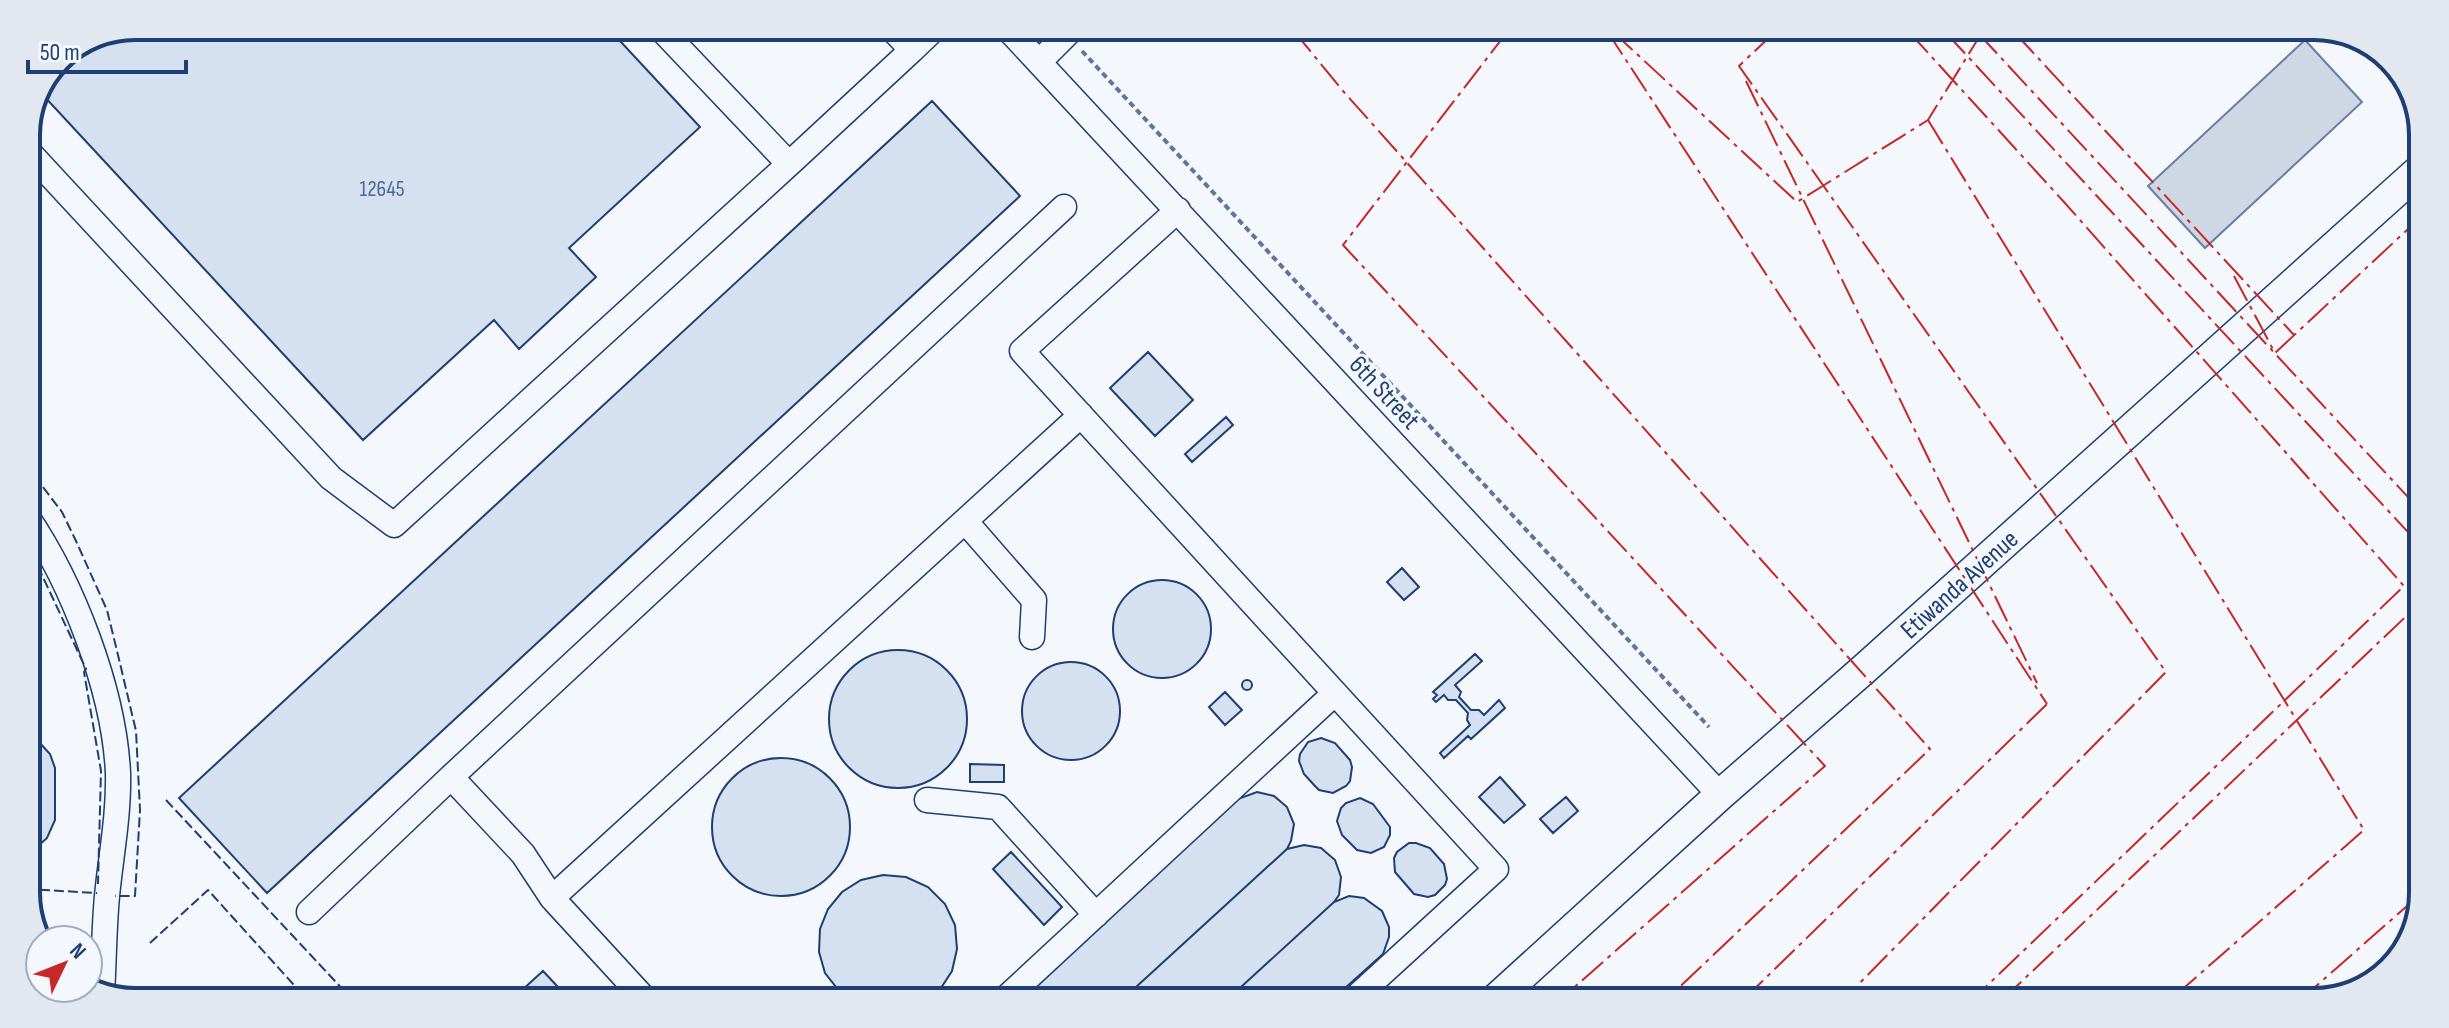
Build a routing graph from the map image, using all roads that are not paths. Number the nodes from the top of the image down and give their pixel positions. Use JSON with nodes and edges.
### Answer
{"nodes":[{"id":1,"x":671,"y":40,"type":"edge"},
{"id":2,"x":902,"y":40,"type":"edge"},
{"id":3,"x":922,"y":40,"type":"edge"},
{"id":4,"x":1018,"y":40,"type":"edge"},
{"id":5,"x":1076,"y":40,"type":"edge"},
{"id":6,"x":912,"y":50,"type":"junction"},
{"id":7,"x":1039,"y":62,"type":"junction"},
{"id":8,"x":40,"y":164,"type":"edge"},
{"id":9,"x":789,"y":164,"type":"junction"},
{"id":10,"x":2409,"y":180,"type":"edge"},
{"id":11,"x":1064,"y":207,"type":"dead end"},
{"id":12,"x":1178,"y":210,"type":"junction"},
{"id":13,"x":1081,"y":415,"type":"junction"},
{"id":14,"x":965,"y":521,"type":"junction"},
{"id":15,"x":40,"y":538,"type":"edge"},
{"id":16,"x":1032,"y":637,"type":"dead end"},
{"id":17,"x":1335,"y":693,"type":"junction"},
{"id":18,"x":451,"y":777,"type":"junction"},
{"id":19,"x":1720,"y":795,"type":"junction"},
{"id":20,"x":927,"y":800,"type":"dead end"},
{"id":21,"x":552,"y":898,"type":"junction"},
{"id":22,"x":309,"y":912,"type":"dead end"},
{"id":23,"x":1096,"y":915,"type":"junction"},
{"id":24,"x":104,"y":955,"type":"edge"},
{"id":25,"x":635,"y":988,"type":"edge"},
{"id":26,"x":1017,"y":988,"type":"edge"},
{"id":27,"x":1366,"y":988,"type":"edge"},
{"id":28,"x":1508,"y":988,"type":"edge"}],
"edges":[{"from":1,"to":9,"type":"street"},
{"from":2,"to":6,"type":"street"},
{"from":3,"to":6,"type":"street"},
{"from":4,"to":7,"type":"street","name":"6th Street"},
{"from":5,"to":7,"type":"street"},
{"from":6,"to":9,"type":"street"},
{"from":7,"to":12,"type":"street","name":"6th Street"},
{"from":8,"to":9,"type":"street"},
{"from":10,"to":19,"type":"main road","name":"Etiwanda Avenue"},
{"from":11,"to":18,"type":"street"},
{"from":12,"to":13,"type":"street"},
{"from":12,"to":19,"type":"street","name":"6th Street"},
{"from":13,"to":14,"type":"street"},
{"from":13,"to":17,"type":"street"},
{"from":14,"to":16,"type":"street"},
{"from":14,"to":21,"type":"street"},
{"from":15,"to":24,"type":"street"},
{"from":17,"to":23,"type":"street"},
{"from":17,"to":27,"type":"street"},
{"from":18,"to":21,"type":"street"},
{"from":18,"to":22,"type":"street"},
{"from":19,"to":28,"type":"main road","name":"Etiwanda Avenue"},
{"from":20,"to":23,"type":"street"},
{"from":21,"to":25,"type":"street"},
{"from":23,"to":26,"type":"street"}]}
